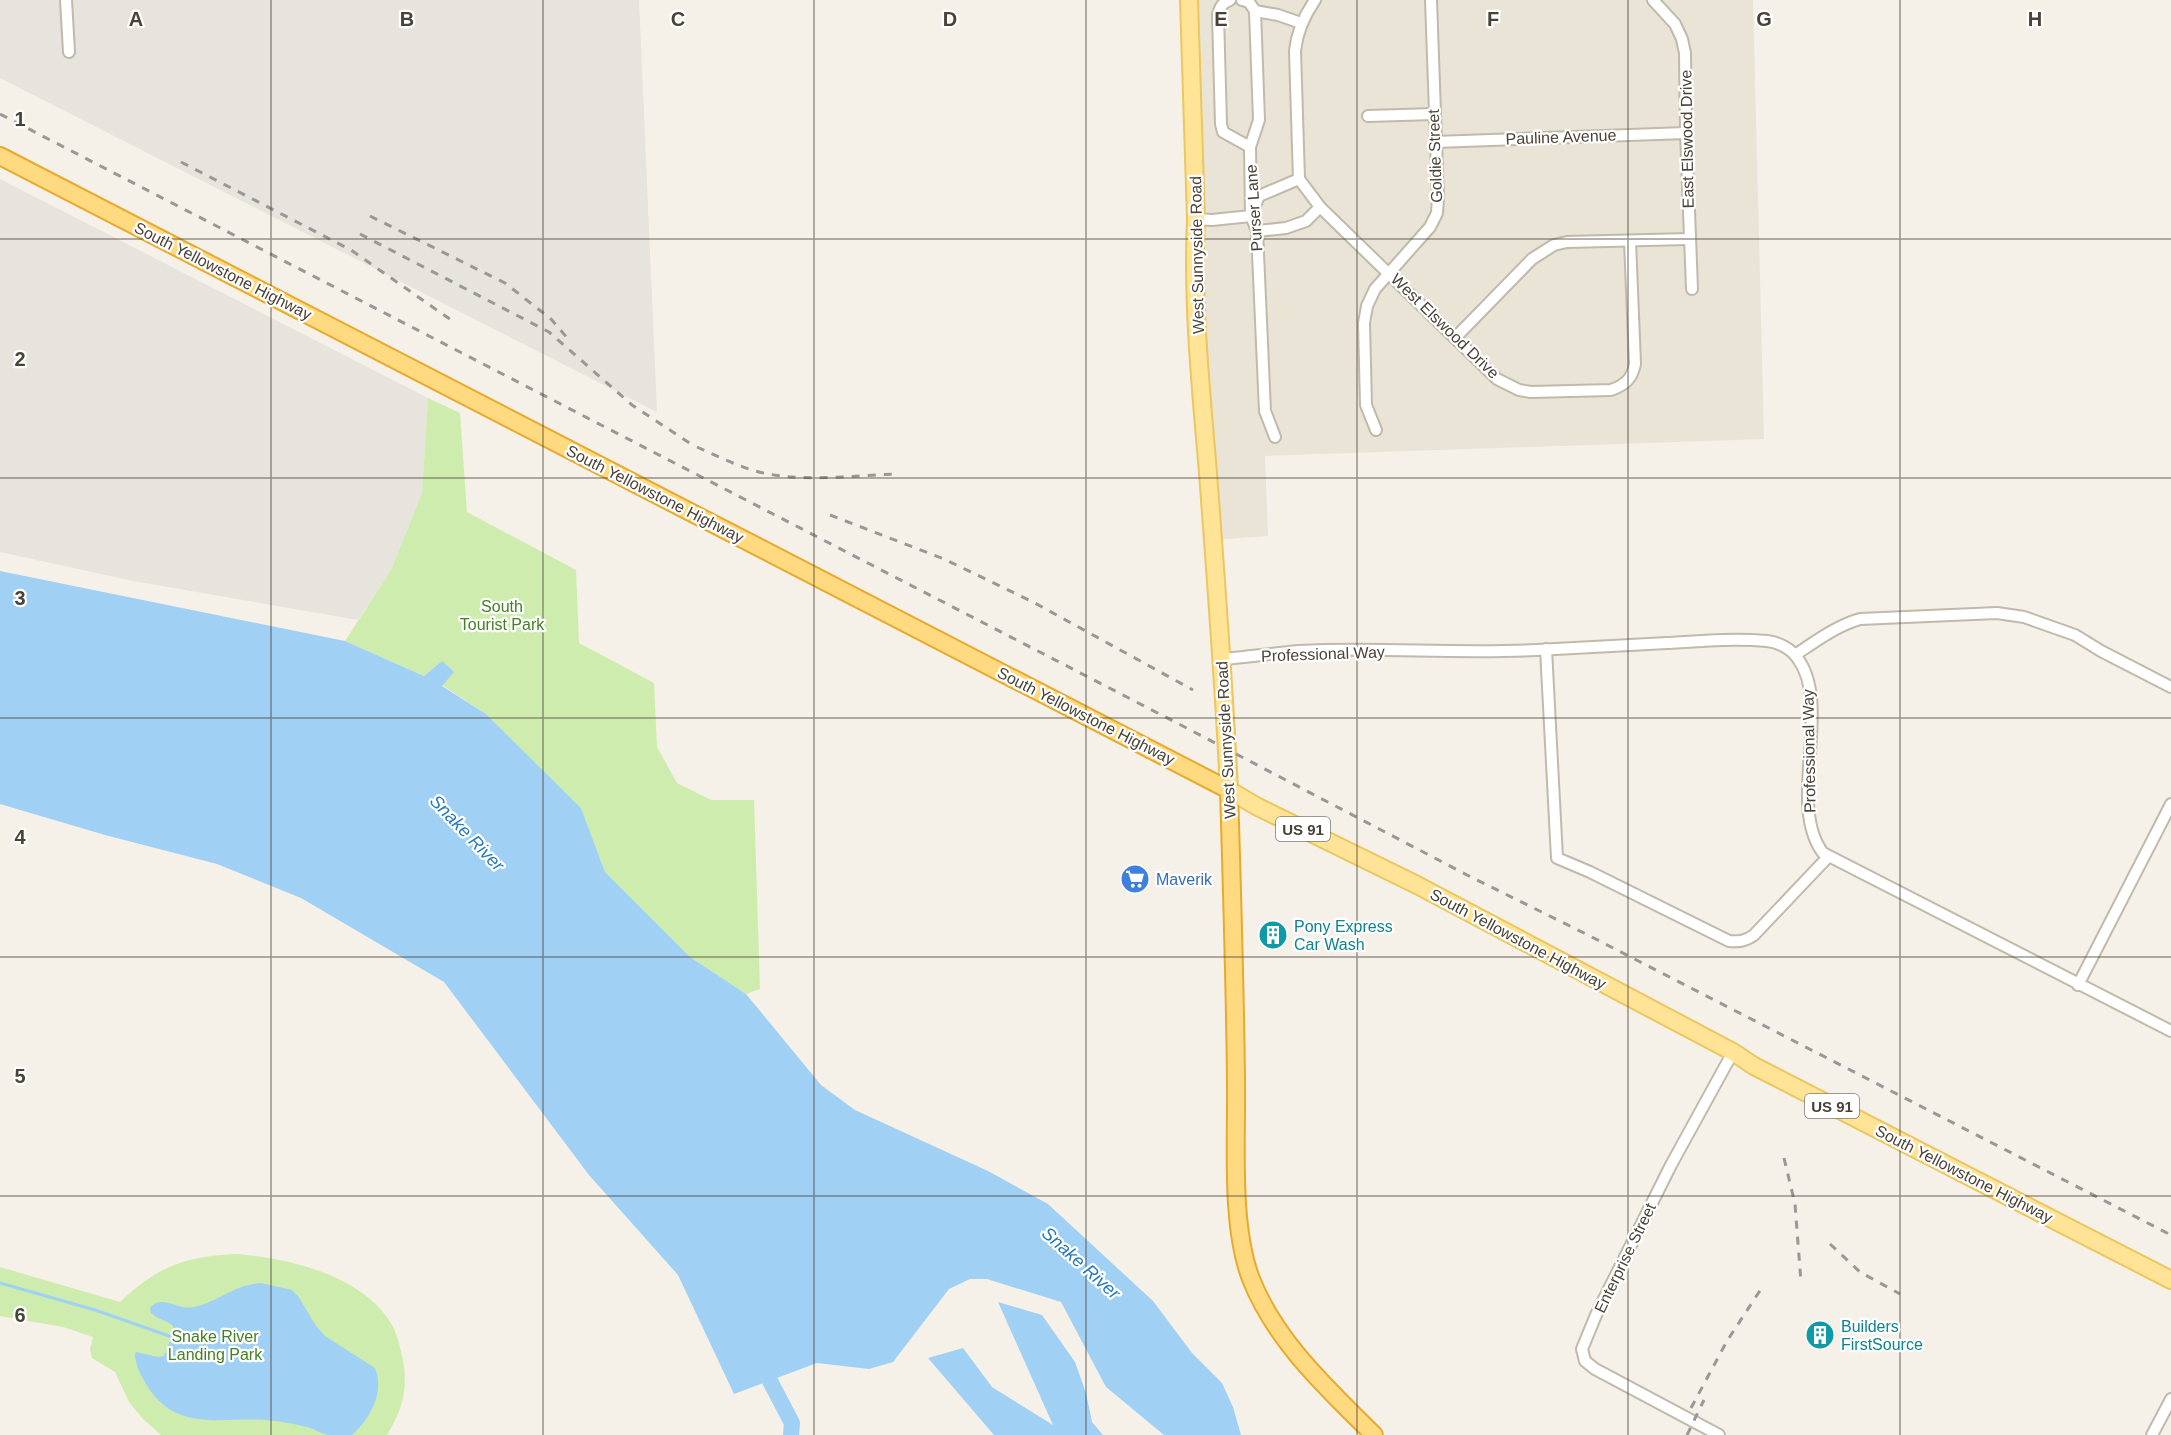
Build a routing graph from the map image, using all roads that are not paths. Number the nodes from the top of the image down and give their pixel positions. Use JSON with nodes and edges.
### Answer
{"nodes":[{"id":1,"x":66,"y":0,"type":"edge"},
{"id":2,"x":1189,"y":0,"type":"edge"},
{"id":3,"x":1230,"y":0,"type":"edge"},
{"id":4,"x":1242,"y":0,"type":"edge"},
{"id":5,"x":1315,"y":0,"type":"edge"},
{"id":6,"x":1431,"y":0,"type":"edge"},
{"id":7,"x":1653,"y":0,"type":"edge"},
{"id":8,"x":1255,"y":11,"type":"junction"},
{"id":9,"x":1301,"y":23,"type":"junction"},
{"id":10,"x":69,"y":52,"type":"dead end"},
{"id":11,"x":1434,"y":114,"type":"junction"},
{"id":12,"x":1368,"y":116,"type":"dead end"},
{"id":13,"x":1686,"y":133,"type":"junction"},
{"id":14,"x":1436,"y":142,"type":"junction"},
{"id":15,"x":1250,"y":147,"type":"junction"},
{"id":16,"x":0,"y":156,"type":"edge"},
{"id":17,"x":1299,"y":179,"type":"junction"},
{"id":18,"x":1320,"y":207,"type":"junction"},
{"id":19,"x":1251,"y":216,"type":"junction"},
{"id":20,"x":1196,"y":219,"type":"junction"},
{"id":21,"x":1257,"y":231,"type":"junction"},
{"id":22,"x":1689,"y":239,"type":"junction"},
{"id":23,"x":1630,"y":241,"type":"junction"},
{"id":24,"x":1390,"y":273,"type":"junction"},
{"id":25,"x":1692,"y":289,"type":"dead end"},
{"id":26,"x":1455,"y":338,"type":"junction"},
{"id":27,"x":1376,"y":430,"type":"dead end"},
{"id":28,"x":1275,"y":436,"type":"dead end"},
{"id":29,"x":1546,"y":649,"type":"junction"},
{"id":30,"x":1795,"y":655,"type":"junction"},
{"id":31,"x":1222,"y":659,"type":"junction"},
{"id":32,"x":2171,"y":687,"type":"edge"},
{"id":33,"x":1229,"y":790,"type":"junction"},
{"id":34,"x":2171,"y":804,"type":"edge"},
{"id":35,"x":1828,"y":857,"type":"junction"},
{"id":36,"x":2078,"y":985,"type":"junction"},
{"id":37,"x":2170,"y":1029,"type":"edge"},
{"id":38,"x":1733,"y":1052,"type":"junction"},
{"id":39,"x":2171,"y":1280,"type":"edge"},
{"id":40,"x":2171,"y":1399,"type":"edge"},
{"id":41,"x":1374,"y":1435,"type":"edge"},
{"id":42,"x":1719,"y":1435,"type":"edge"},
{"id":43,"x":2152,"y":1435,"type":"edge"}],
"edges":[{"from":1,"to":10,"type":"street"},
{"from":2,"to":20,"type":"main road","name":"West Sunnyside Road"},
{"from":3,"to":15,"type":"street","name":"Purser Lane"},
{"from":4,"to":8,"type":"street"},
{"from":5,"to":9,"type":"street"},
{"from":6,"to":11,"type":"street","name":"Goldie Street"},
{"from":7,"to":13,"type":"street","name":"East Elswood Drive"},
{"from":8,"to":9,"type":"street"},
{"from":8,"to":15,"type":"street"},
{"from":9,"to":17,"type":"street"},
{"from":11,"to":12,"type":"street"},
{"from":11,"to":14,"type":"street","name":"Goldie Street"},
{"from":13,"to":14,"type":"street","name":"Pauline Avenue"},
{"from":13,"to":22,"type":"street","name":"East Elswood Drive"},
{"from":14,"to":24,"type":"street","name":"Goldie Street"},
{"from":15,"to":19,"type":"street","name":"Purser Lane"},
{"from":16,"to":33,"type":"highway","name":"South Yellowstone Highway"},
{"from":17,"to":18,"type":"street"},
{"from":17,"to":19,"type":"street"},
{"from":18,"to":21,"type":"street"},
{"from":18,"to":24,"type":"street","name":"West Elswood Drive"},
{"from":19,"to":20,"type":"street"},
{"from":19,"to":21,"type":"street","name":"Purser Lane"},
{"from":20,"to":31,"type":"main road","name":"West Sunnyside Road"},
{"from":21,"to":28,"type":"street","name":"Purser Lane"},
{"from":22,"to":23,"type":"street"},
{"from":22,"to":25,"type":"street","name":"East Elswood Drive"},
{"from":23,"to":26,"type":"street"},
{"from":23,"to":26,"type":"street","name":"West Elswood Drive"},
{"from":24,"to":26,"type":"street","name":"West Elswood Drive"},
{"from":24,"to":27,"type":"street","name":"Goldie Street"},
{"from":29,"to":30,"type":"street","name":"Professional Way"},
{"from":29,"to":31,"type":"street","name":"Professional Way"},
{"from":29,"to":35,"type":"street"},
{"from":30,"to":32,"type":"street"},
{"from":30,"to":35,"type":"street","name":"Professional Way"},
{"from":31,"to":33,"type":"main road","name":"West Sunnyside Road"},
{"from":33,"to":38,"type":"main road","name":"South Yellowstone Highway","number":"US 91"},
{"from":33,"to":41,"type":"highway","name":"West Sunnyside Road"},
{"from":34,"to":36,"type":"street"},
{"from":35,"to":36,"type":"street"},
{"from":36,"to":37,"type":"street"},
{"from":38,"to":39,"type":"main road","name":"South Yellowstone Highway","number":"US 91"},
{"from":38,"to":42,"type":"street","name":"Enterprise Street"},
{"from":40,"to":43,"type":"street"}]}
